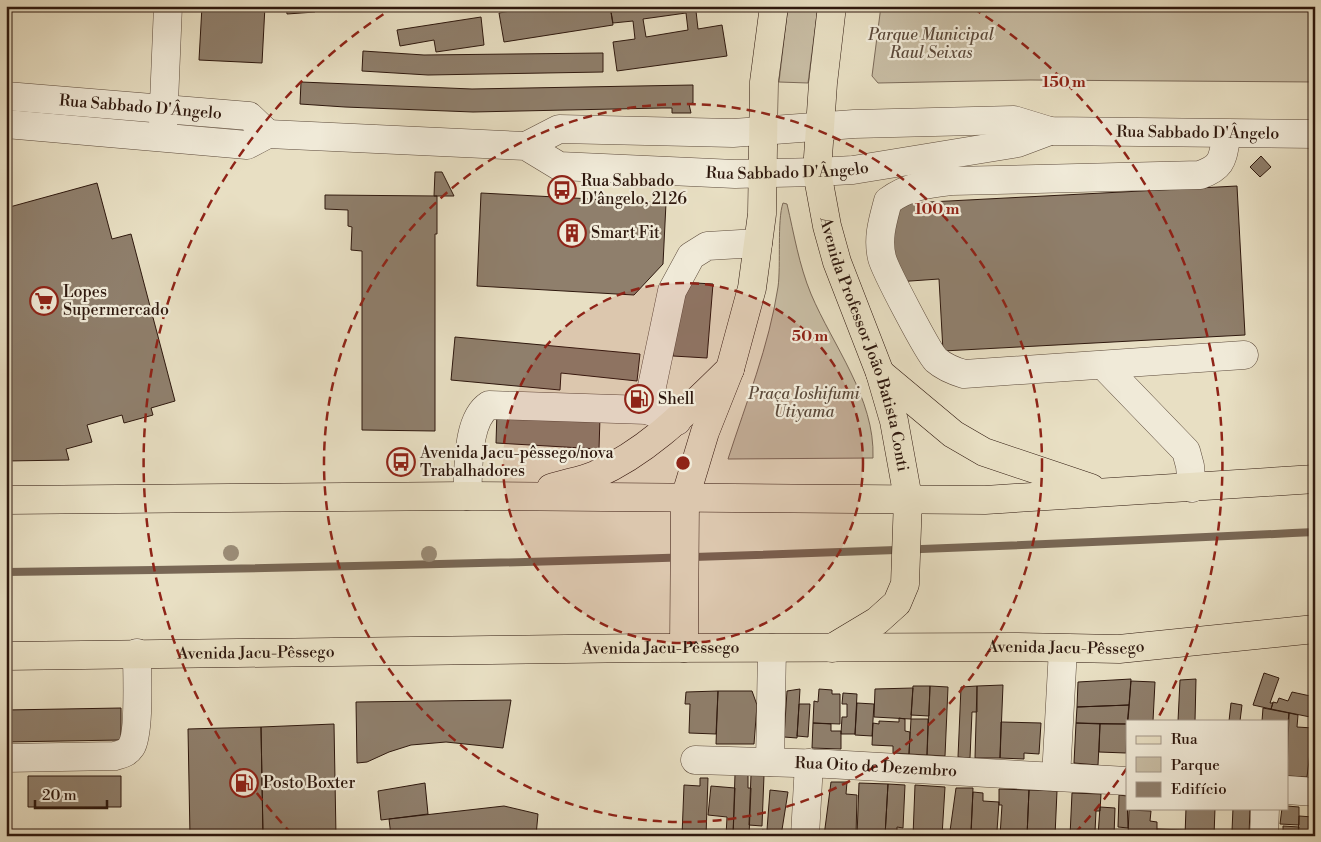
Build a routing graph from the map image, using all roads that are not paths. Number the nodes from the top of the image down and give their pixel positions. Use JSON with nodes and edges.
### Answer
{"nodes":[{"id":1,"x":168,"y":6,"type":"edge"},
{"id":2,"x":774,"y":6,"type":"edge"},
{"id":3,"x":832,"y":6,"type":"edge"},
{"id":4,"x":6,"y":96,"type":"edge"},
{"id":5,"x":164,"y":110,"type":"junction"},
{"id":6,"x":6,"y":124,"type":"edge"},
{"id":7,"x":820,"y":128,"type":"junction"},
{"id":8,"x":1050,"y":130,"type":"junction"},
{"id":9,"x":763,"y":131,"type":"junction"},
{"id":10,"x":268,"y":134,"type":"junction"},
{"id":11,"x":1227,"y":134,"type":"junction"},
{"id":12,"x":1315,"y":134,"type":"edge"},
{"id":13,"x":163,"y":137,"type":"junction"},
{"id":14,"x":526,"y":146,"type":"junction"},
{"id":15,"x":817,"y":172,"type":"junction"},
{"id":16,"x":763,"y":174,"type":"junction"},
{"id":17,"x":758,"y":243,"type":"junction"},
{"id":18,"x":1244,"y":356,"type":"dead end"},
{"id":19,"x":1103,"y":365,"type":"junction"},
{"id":20,"x":730,"y":369,"type":"junction"},
{"id":21,"x":880,"y":373,"type":"junction"},
{"id":22,"x":646,"y":410,"type":"junction"},
{"id":23,"x":677,"y":421,"type":"junction"},
{"id":24,"x":1315,"y":479,"type":"edge"},
{"id":25,"x":1192,"y":488,"type":"junction"},
{"id":26,"x":1107,"y":493,"type":"junction"},
{"id":27,"x":467,"y":496,"type":"junction"},
{"id":28,"x":522,"y":496,"type":"junction"},
{"id":29,"x":685,"y":498,"type":"junction"},
{"id":30,"x":908,"y":498,"type":"junction"},
{"id":31,"x":6,"y":500,"type":"edge"},
{"id":32,"x":1315,"y":629,"type":"edge"},
{"id":33,"x":684,"y":648,"type":"junction"},
{"id":34,"x":772,"y":648,"type":"junction"},
{"id":35,"x":832,"y":648,"type":"junction"},
{"id":36,"x":1063,"y":649,"type":"junction"},
{"id":37,"x":137,"y":653,"type":"junction"},
{"id":38,"x":6,"y":656,"type":"edge"},
{"id":39,"x":6,"y":758,"type":"edge"},
{"id":40,"x":695,"y":760,"type":"dead end"},
{"id":41,"x":770,"y":762,"type":"junction"},
{"id":42,"x":809,"y":763,"type":"junction"},
{"id":43,"x":1056,"y":777,"type":"junction"},
{"id":44,"x":1126,"y":781,"type":"edge"},
{"id":45,"x":1288,"y":790,"type":"edge"},
{"id":46,"x":1315,"y":792,"type":"edge"},
{"id":47,"x":1265,"y":810,"type":"edge"},
{"id":48,"x":805,"y":836,"type":"edge"},
{"id":49,"x":1264,"y":836,"type":"edge"}],
"edges":[{"from":1,"to":5,"type":"street"},
{"from":2,"to":9,"type":"main road"},
{"from":3,"to":7,"type":"main road","name":"Avenida Professor João Batista Conti"},
{"from":4,"to":5,"type":"street","name":"Rua Sabbado D'Ângelo"},
{"from":5,"to":10,"type":"street","name":"Rua Sabbado D'Ângelo"},
{"from":5,"to":13,"type":"street"},
{"from":6,"to":13,"type":"street","name":"Rua Sabbado D'Ângelo"},
{"from":7,"to":8,"type":"street","name":"Rua Sabbado D'Ângelo"},
{"from":7,"to":9,"type":"street","name":"Rua Sabbado D'Ângelo"},
{"from":7,"to":15,"type":"main road","name":"Avenida Professor João Batista Conti"},
{"from":8,"to":11,"type":"street","name":"Rua Sabbado D'Ângelo"},
{"from":8,"to":15,"type":"street","name":"Rua Sabbado D'Ângelo"},
{"from":9,"to":14,"type":"street","name":"Rua Sabbado D'Ângelo"},
{"from":9,"to":16,"type":"main road"},
{"from":10,"to":13,"type":"street","name":"Rua Sabbado D'Ângelo"},
{"from":10,"to":14,"type":"street","name":"Rua Sabbado D'Ângelo"},
{"from":11,"to":12,"type":"street","name":"Rua Sabbado D'Ângelo"},
{"from":11,"to":19,"type":"street"},
{"from":14,"to":16,"type":"street","name":"Rua Sabbado D'Ângelo"},
{"from":15,"to":16,"type":"street","name":"Rua Sabbado D'Ângelo"},
{"from":15,"to":21,"type":"main road","name":"Avenida Professor João Batista Conti"},
{"from":16,"to":17,"type":"main road"},
{"from":17,"to":20,"type":"main road"},
{"from":17,"to":22,"type":"street"},
{"from":18,"to":19,"type":"street"},
{"from":19,"to":25,"type":"street"},
{"from":20,"to":23,"type":"main road"},
{"from":20,"to":29,"type":"main road"},
{"from":21,"to":26,"type":"main road"},
{"from":21,"to":30,"type":"main road","name":"Avenida Professor João Batista Conti"},
{"from":22,"to":23,"type":"street"},
{"from":22,"to":27,"type":"street"},
{"from":23,"to":28,"type":"main road"},
{"from":24,"to":25,"type":"main road"},
{"from":25,"to":26,"type":"main road"},
{"from":26,"to":30,"type":"main road"},
{"from":27,"to":28,"type":"main road"},
{"from":27,"to":31,"type":"main road"},
{"from":28,"to":29,"type":"main road"},
{"from":29,"to":30,"type":"main road"},
{"from":29,"to":33,"type":"main road"},
{"from":30,"to":35,"type":"main road","name":"Avenida Professor João Batista Conti"},
{"from":32,"to":36,"type":"main road","name":"Avenida Jacu-Pêssego"},
{"from":33,"to":34,"type":"main road","name":"Avenida Jacu-Pêssego"},
{"from":33,"to":37,"type":"main road","name":"Avenida Jacu-Pêssego"},
{"from":34,"to":35,"type":"main road","name":"Avenida Jacu-Pêssego"},
{"from":34,"to":41,"type":"street"},
{"from":35,"to":36,"type":"main road","name":"Avenida Jacu-Pêssego"},
{"from":36,"to":43,"type":"street"},
{"from":37,"to":38,"type":"main road","name":"Avenida Jacu-Pêssego"},
{"from":37,"to":39,"type":"street"},
{"from":40,"to":41,"type":"street","name":"Rua Oito de Dezembro"},
{"from":41,"to":42,"type":"street","name":"Rua Oito de Dezembro"},
{"from":42,"to":43,"type":"street","name":"Rua Oito de Dezembro"},
{"from":42,"to":48,"type":"street"},
{"from":43,"to":44,"type":"street","name":"Rua Oito de Dezembro"},
{"from":45,"to":46,"type":"street"},
{"from":47,"to":49,"type":"street"}]}
